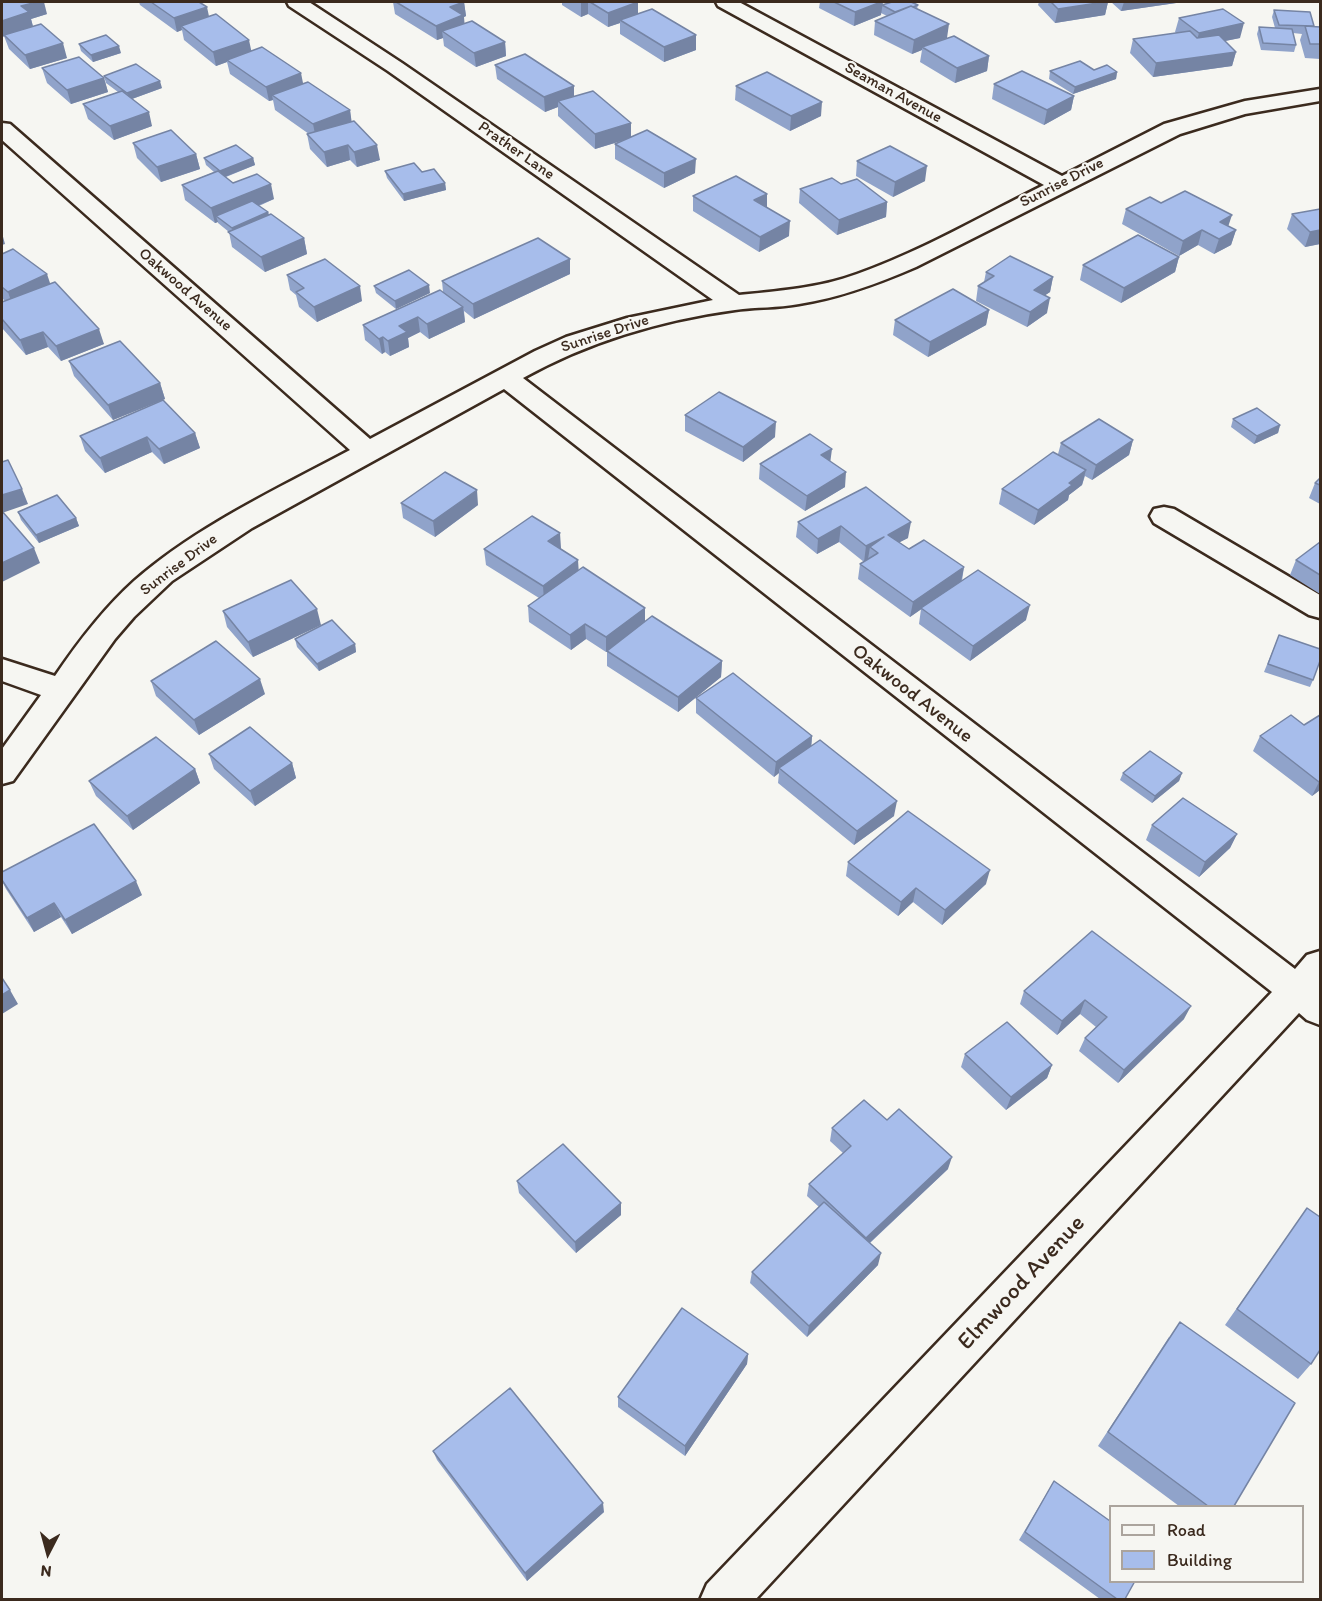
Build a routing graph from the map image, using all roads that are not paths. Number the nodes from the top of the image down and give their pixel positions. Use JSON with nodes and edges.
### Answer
{"nodes":[{"id":1,"x":296,"y":2,"type":"edge"},
{"id":2,"x":725,"y":2,"type":"edge"},
{"id":3,"x":1320,"y":95,"type":"edge"},
{"id":4,"x":2,"y":129,"type":"edge"},
{"id":5,"x":1060,"y":184,"type":"junction"},
{"id":6,"x":734,"y":303,"type":"junction"},
{"id":7,"x":505,"y":377,"type":"junction"},
{"id":8,"x":368,"y":451,"type":"junction"},
{"id":9,"x":1164,"y":516,"type":"dead end"},
{"id":10,"x":1320,"y":608,"type":"edge"},
{"id":11,"x":2,"y":670,"type":"edge"},
{"id":12,"x":62,"y":690,"type":"junction"},
{"id":13,"x":2,"y":772,"type":"edge"},
{"id":14,"x":1312,"y":989,"type":"edge"},
{"id":15,"x":723,"y":1599,"type":"edge"}],
"edges":[{"from":1,"to":6,"type":"street","name":"Prather Lane"},
{"from":2,"to":5,"type":"street","name":"Seaman Avenue"},
{"from":3,"to":5,"type":"street","name":"Sunrise Drive"},
{"from":4,"to":8,"type":"street","name":"Oakwood Avenue"},
{"from":5,"to":6,"type":"street","name":"Sunrise Drive"},
{"from":6,"to":7,"type":"street","name":"Sunrise Drive"},
{"from":7,"to":8,"type":"street","name":"Sunrise Drive"},
{"from":7,"to":14,"type":"street","name":"Oakwood Avenue"},
{"from":8,"to":12,"type":"street","name":"Sunrise Drive"},
{"from":9,"to":10,"type":"street"},
{"from":11,"to":12,"type":"street"},
{"from":12,"to":13,"type":"street","name":"Sunrise Drive"},
{"from":14,"to":15,"type":"street","name":"Elmwood Avenue"}]}
